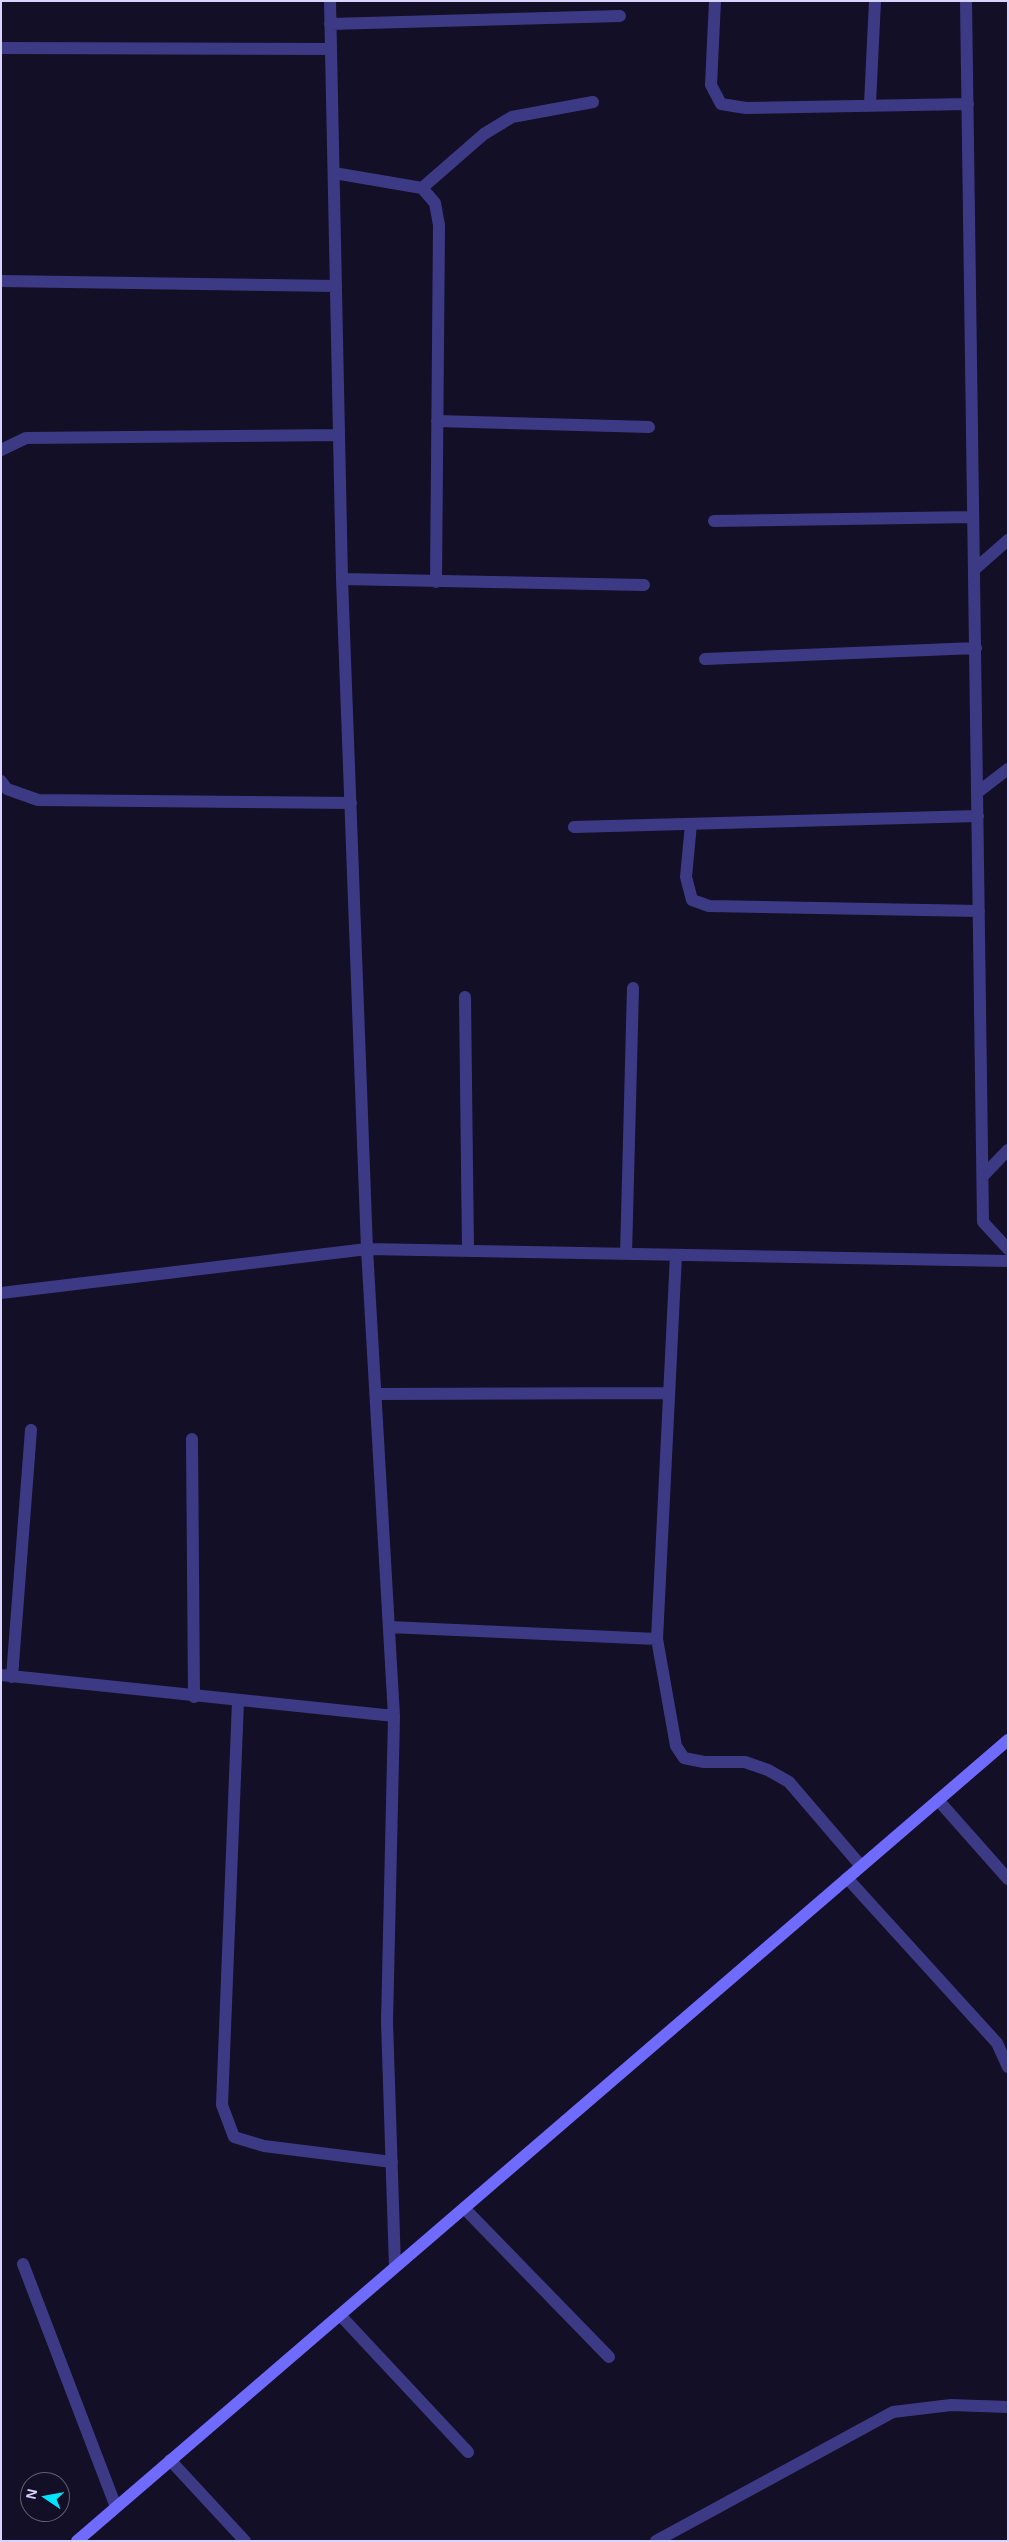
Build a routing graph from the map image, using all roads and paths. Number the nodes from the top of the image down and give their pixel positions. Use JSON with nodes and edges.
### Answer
{"nodes":[{"id":1,"x":330,"y":1,"type":"edge"},
{"id":2,"x":715,"y":1,"type":"edge"},
{"id":3,"x":875,"y":1,"type":"edge"},
{"id":4,"x":966,"y":1,"type":"edge"},
{"id":5,"x":620,"y":16,"type":"dead end"},
{"id":6,"x":330,"y":24,"type":"junction"},
{"id":7,"x":1,"y":48,"type":"edge"},
{"id":8,"x":331,"y":49,"type":"junction"},
{"id":9,"x":593,"y":102,"type":"dead end"},
{"id":10,"x":870,"y":104,"type":"junction"},
{"id":11,"x":968,"y":104,"type":"junction"},
{"id":12,"x":334,"y":173,"type":"junction"},
{"id":13,"x":422,"y":188,"type":"junction"},
{"id":14,"x":1,"y":281,"type":"edge"},
{"id":15,"x":336,"y":286,"type":"junction"},
{"id":16,"x":438,"y":421,"type":"junction"},
{"id":17,"x":649,"y":427,"type":"dead end"},
{"id":18,"x":339,"y":436,"type":"junction"},
{"id":19,"x":1,"y":450,"type":"edge"},
{"id":20,"x":974,"y":517,"type":"junction"},
{"id":21,"x":714,"y":522,"type":"dead end"},
{"id":22,"x":1008,"y":540,"type":"edge"},
{"id":23,"x":975,"y":569,"type":"junction"},
{"id":24,"x":342,"y":579,"type":"junction"},
{"id":25,"x":436,"y":582,"type":"junction"},
{"id":26,"x":644,"y":585,"type":"dead end"},
{"id":27,"x":976,"y":648,"type":"junction"},
{"id":28,"x":705,"y":658,"type":"dead end"},
{"id":29,"x":1008,"y":769,"type":"edge"},
{"id":30,"x":1,"y":781,"type":"edge"},
{"id":31,"x":978,"y":792,"type":"junction"},
{"id":32,"x":351,"y":803,"type":"junction"},
{"id":33,"x":978,"y":816,"type":"junction"},
{"id":34,"x":691,"y":824,"type":"junction"},
{"id":35,"x":574,"y":827,"type":"dead end"},
{"id":36,"x":980,"y":911,"type":"junction"},
{"id":37,"x":633,"y":988,"type":"dead end"},
{"id":38,"x":465,"y":997,"type":"dead end"},
{"id":39,"x":1008,"y":1150,"type":"edge"},
{"id":40,"x":983,"y":1176,"type":"junction"},
{"id":41,"x":367,"y":1249,"type":"junction"},
{"id":42,"x":1008,"y":1249,"type":"edge"},
{"id":43,"x":468,"y":1251,"type":"junction"},
{"id":44,"x":626,"y":1254,"type":"junction"},
{"id":45,"x":676,"y":1255,"type":"junction"},
{"id":46,"x":1008,"y":1261,"type":"edge"},
{"id":47,"x":1,"y":1293,"type":"edge"},
{"id":48,"x":668,"y":1393,"type":"junction"},
{"id":49,"x":376,"y":1394,"type":"junction"},
{"id":50,"x":31,"y":1430,"type":"dead end"},
{"id":51,"x":192,"y":1439,"type":"dead end"},
{"id":52,"x":389,"y":1627,"type":"junction"},
{"id":53,"x":658,"y":1639,"type":"junction"},
{"id":54,"x":7,"y":1676,"type":"edge"},
{"id":55,"x":194,"y":1697,"type":"junction"},
{"id":56,"x":238,"y":1701,"type":"junction"},
{"id":57,"x":394,"y":1716,"type":"junction"},
{"id":58,"x":1008,"y":1740,"type":"edge"},
{"id":59,"x":938,"y":1800,"type":"junction"},
{"id":60,"x":861,"y":1866,"type":"junction"},
{"id":61,"x":847,"y":1878,"type":"junction"},
{"id":62,"x":1008,"y":1879,"type":"edge"},
{"id":63,"x":1008,"y":2067,"type":"edge"},
{"id":64,"x":392,"y":2162,"type":"junction"},
{"id":65,"x":464,"y":2208,"type":"junction"},
{"id":66,"x":23,"y":2264,"type":"dead end"},
{"id":67,"x":395,"y":2267,"type":"junction"},
{"id":68,"x":340,"y":2315,"type":"junction"},
{"id":69,"x":609,"y":2357,"type":"dead end"},
{"id":70,"x":1008,"y":2407,"type":"edge"},
{"id":71,"x":468,"y":2452,"type":"dead end"},
{"id":72,"x":170,"y":2460,"type":"junction"},
{"id":73,"x":116,"y":2507,"type":"junction"},
{"id":74,"x":77,"y":2541,"type":"edge"},
{"id":75,"x":245,"y":2541,"type":"edge"},
{"id":76,"x":656,"y":2541,"type":"edge"}],
"edges":[{"from":1,"to":6,"type":"street"},
{"from":2,"to":10,"type":"street"},
{"from":3,"to":10,"type":"street"},
{"from":4,"to":11,"type":"street"},
{"from":5,"to":6,"type":"street"},
{"from":6,"to":8,"type":"street"},
{"from":7,"to":8,"type":"street"},
{"from":8,"to":12,"type":"street"},
{"from":9,"to":13,"type":"street"},
{"from":10,"to":11,"type":"street"},
{"from":11,"to":20,"type":"street"},
{"from":12,"to":13,"type":"street"},
{"from":12,"to":15,"type":"street"},
{"from":13,"to":16,"type":"street"},
{"from":14,"to":15,"type":"street"},
{"from":15,"to":18,"type":"street"},
{"from":16,"to":17,"type":"street"},
{"from":16,"to":25,"type":"street"},
{"from":18,"to":19,"type":"street"},
{"from":18,"to":24,"type":"street"},
{"from":20,"to":21,"type":"street"},
{"from":20,"to":23,"type":"street"},
{"from":22,"to":23,"type":"street"},
{"from":23,"to":27,"type":"street"},
{"from":24,"to":25,"type":"street"},
{"from":24,"to":32,"type":"street"},
{"from":25,"to":26,"type":"street"},
{"from":27,"to":28,"type":"street"},
{"from":27,"to":31,"type":"street"},
{"from":29,"to":31,"type":"street"},
{"from":30,"to":32,"type":"street"},
{"from":31,"to":33,"type":"street"},
{"from":32,"to":41,"type":"street"},
{"from":33,"to":34,"type":"street"},
{"from":33,"to":36,"type":"street"},
{"from":34,"to":35,"type":"street"},
{"from":34,"to":36,"type":"street"},
{"from":36,"to":40,"type":"street"},
{"from":37,"to":44,"type":"street"},
{"from":38,"to":43,"type":"street"},
{"from":39,"to":40,"type":"street"},
{"from":40,"to":42,"type":"street"},
{"from":41,"to":43,"type":"street"},
{"from":41,"to":47,"type":"street"},
{"from":41,"to":49,"type":"street"},
{"from":43,"to":44,"type":"street"},
{"from":44,"to":45,"type":"street"},
{"from":45,"to":46,"type":"street"},
{"from":45,"to":48,"type":"street"},
{"from":48,"to":49,"type":"street"},
{"from":48,"to":53,"type":"street"},
{"from":49,"to":52,"type":"street"},
{"from":50,"to":54,"type":"street"},
{"from":51,"to":55,"type":"street"},
{"from":52,"to":53,"type":"street"},
{"from":52,"to":57,"type":"street"},
{"from":53,"to":60,"type":"street"},
{"from":54,"to":55,"type":"street"},
{"from":55,"to":56,"type":"street"},
{"from":56,"to":57,"type":"street"},
{"from":56,"to":64,"type":"street"},
{"from":57,"to":64,"type":"street"},
{"from":58,"to":59,"type":"main road"},
{"from":59,"to":60,"type":"main road"},
{"from":59,"to":62,"type":"street"},
{"from":60,"to":61,"type":"main road"},
{"from":61,"to":63,"type":"street"},
{"from":61,"to":65,"type":"main road"},
{"from":64,"to":67,"type":"street"},
{"from":65,"to":67,"type":"main road"},
{"from":65,"to":69,"type":"street"},
{"from":66,"to":73,"type":"street"},
{"from":67,"to":68,"type":"main road"},
{"from":68,"to":71,"type":"street"},
{"from":68,"to":72,"type":"main road"},
{"from":70,"to":76,"type":"street"},
{"from":72,"to":73,"type":"main road"},
{"from":72,"to":75,"type":"street"},
{"from":73,"to":74,"type":"main road"}]}
